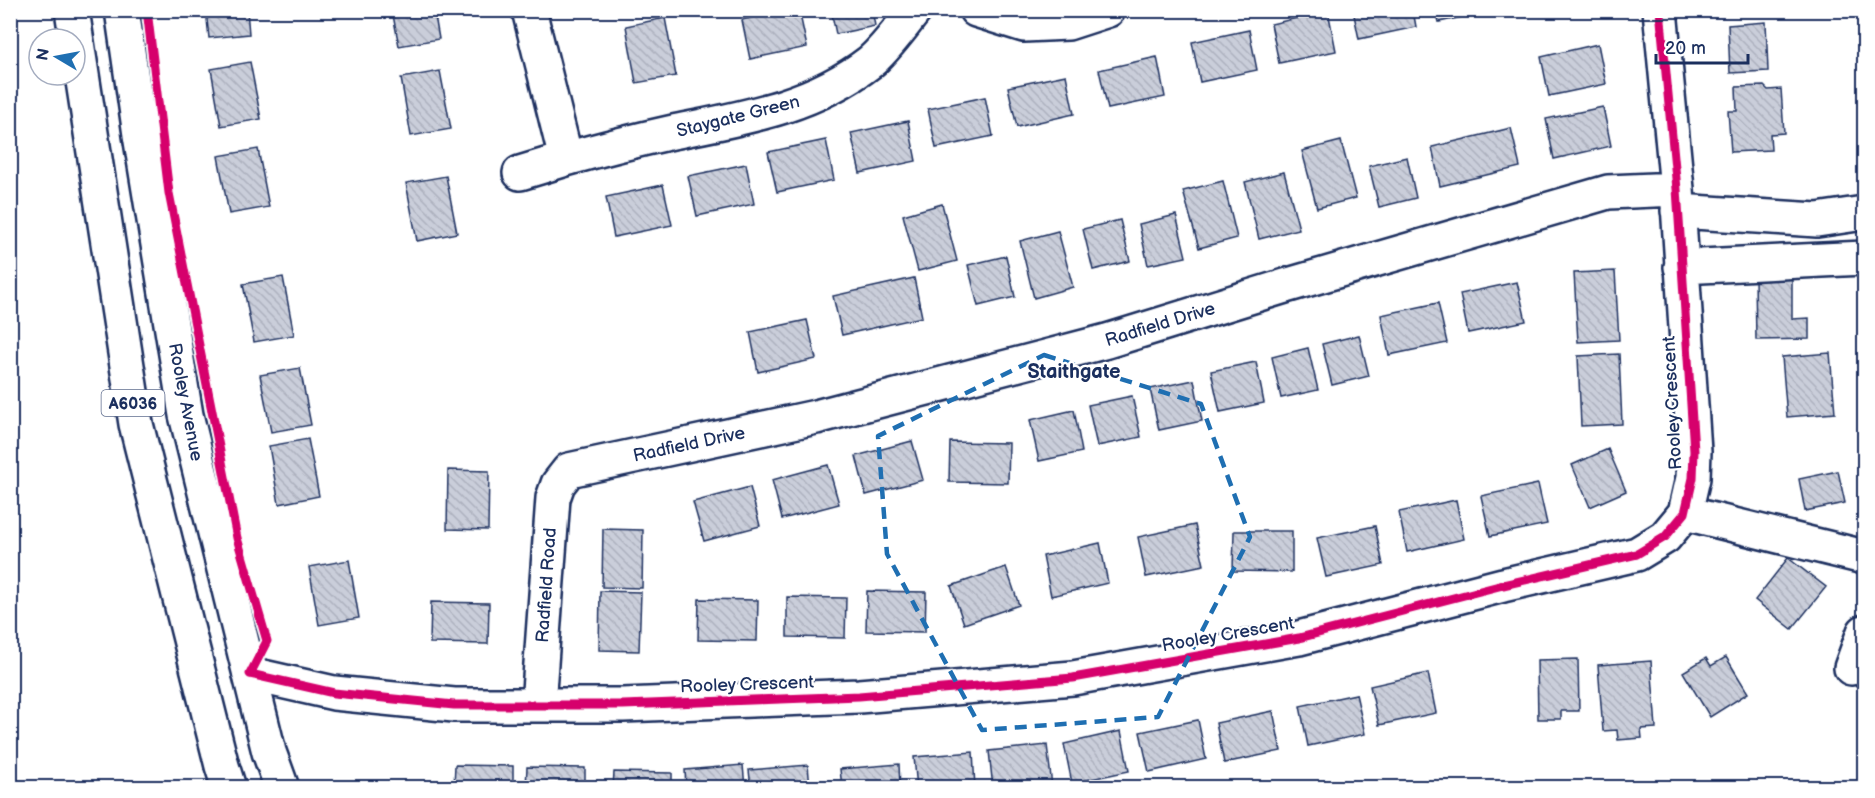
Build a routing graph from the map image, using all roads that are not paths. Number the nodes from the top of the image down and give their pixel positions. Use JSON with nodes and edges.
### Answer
{"nodes":[{"id":1,"x":72,"y":10,"type":"edge"},
{"id":2,"x":122,"y":10,"type":"edge"},
{"id":3,"x":529,"y":10,"type":"edge"},
{"id":4,"x":915,"y":10,"type":"edge"},
{"id":5,"x":976,"y":10,"type":"edge"},
{"id":6,"x":1108,"y":10,"type":"edge"},
{"id":7,"x":1660,"y":10,"type":"edge"},
{"id":8,"x":566,"y":159,"type":"junction"},
{"id":9,"x":520,"y":173,"type":"dead end"},
{"id":10,"x":1677,"y":200,"type":"junction"},
{"id":11,"x":1864,"y":213,"type":"edge"},
{"id":12,"x":1864,"y":258,"type":"edge"},
{"id":13,"x":1681,"y":267,"type":"junction"},
{"id":14,"x":569,"y":470,"type":"joint"},
{"id":15,"x":1685,"y":513,"type":"junction"},
{"id":16,"x":1864,"y":557,"type":"edge"},
{"id":17,"x":1864,"y":632,"type":"edge"},
{"id":18,"x":1851,"y":668,"type":"dead end"},
{"id":19,"x":250,"y":675,"type":"junction"},
{"id":20,"x":538,"y":705,"type":"junction"},
{"id":21,"x":229,"y":788,"type":"edge"},
{"id":22,"x":282,"y":788,"type":"edge"}],
"edges":[{"from":1,"to":21,"type":"main road","number":"A6036"},
{"from":2,"to":19,"type":"main road","name":"Rooley Avenue","number":"A6036"},
{"from":3,"to":8,"type":"main road"},
{"from":4,"to":8,"type":"main road","name":"Staygate Green"},
{"from":5,"to":6,"type":"main road"},
{"from":7,"to":10,"type":"main road","name":"Rooley Crescent"},
{"from":8,"to":9,"type":"main road","name":"Staygate Green"},
{"from":10,"to":11,"type":"main road","name":"Radfield Drive"},
{"from":10,"to":13,"type":"main road","name":"Rooley Crescent"},
{"from":10,"to":14,"type":"main road","name":"Radfield Drive"},
{"from":12,"to":13,"type":"main road"},
{"from":13,"to":15,"type":"main road","name":"Rooley Crescent"},
{"from":14,"to":20,"type":"main road","name":"Radfield Road"},
{"from":15,"to":16,"type":"main road"},
{"from":15,"to":20,"type":"main road","name":"Rooley Crescent"},
{"from":17,"to":18,"type":"main road"},
{"from":19,"to":20,"type":"main road","name":"Rooley Crescent"},
{"from":19,"to":22,"type":"main road","name":"Rooley Avenue","number":"A6036"}]}
